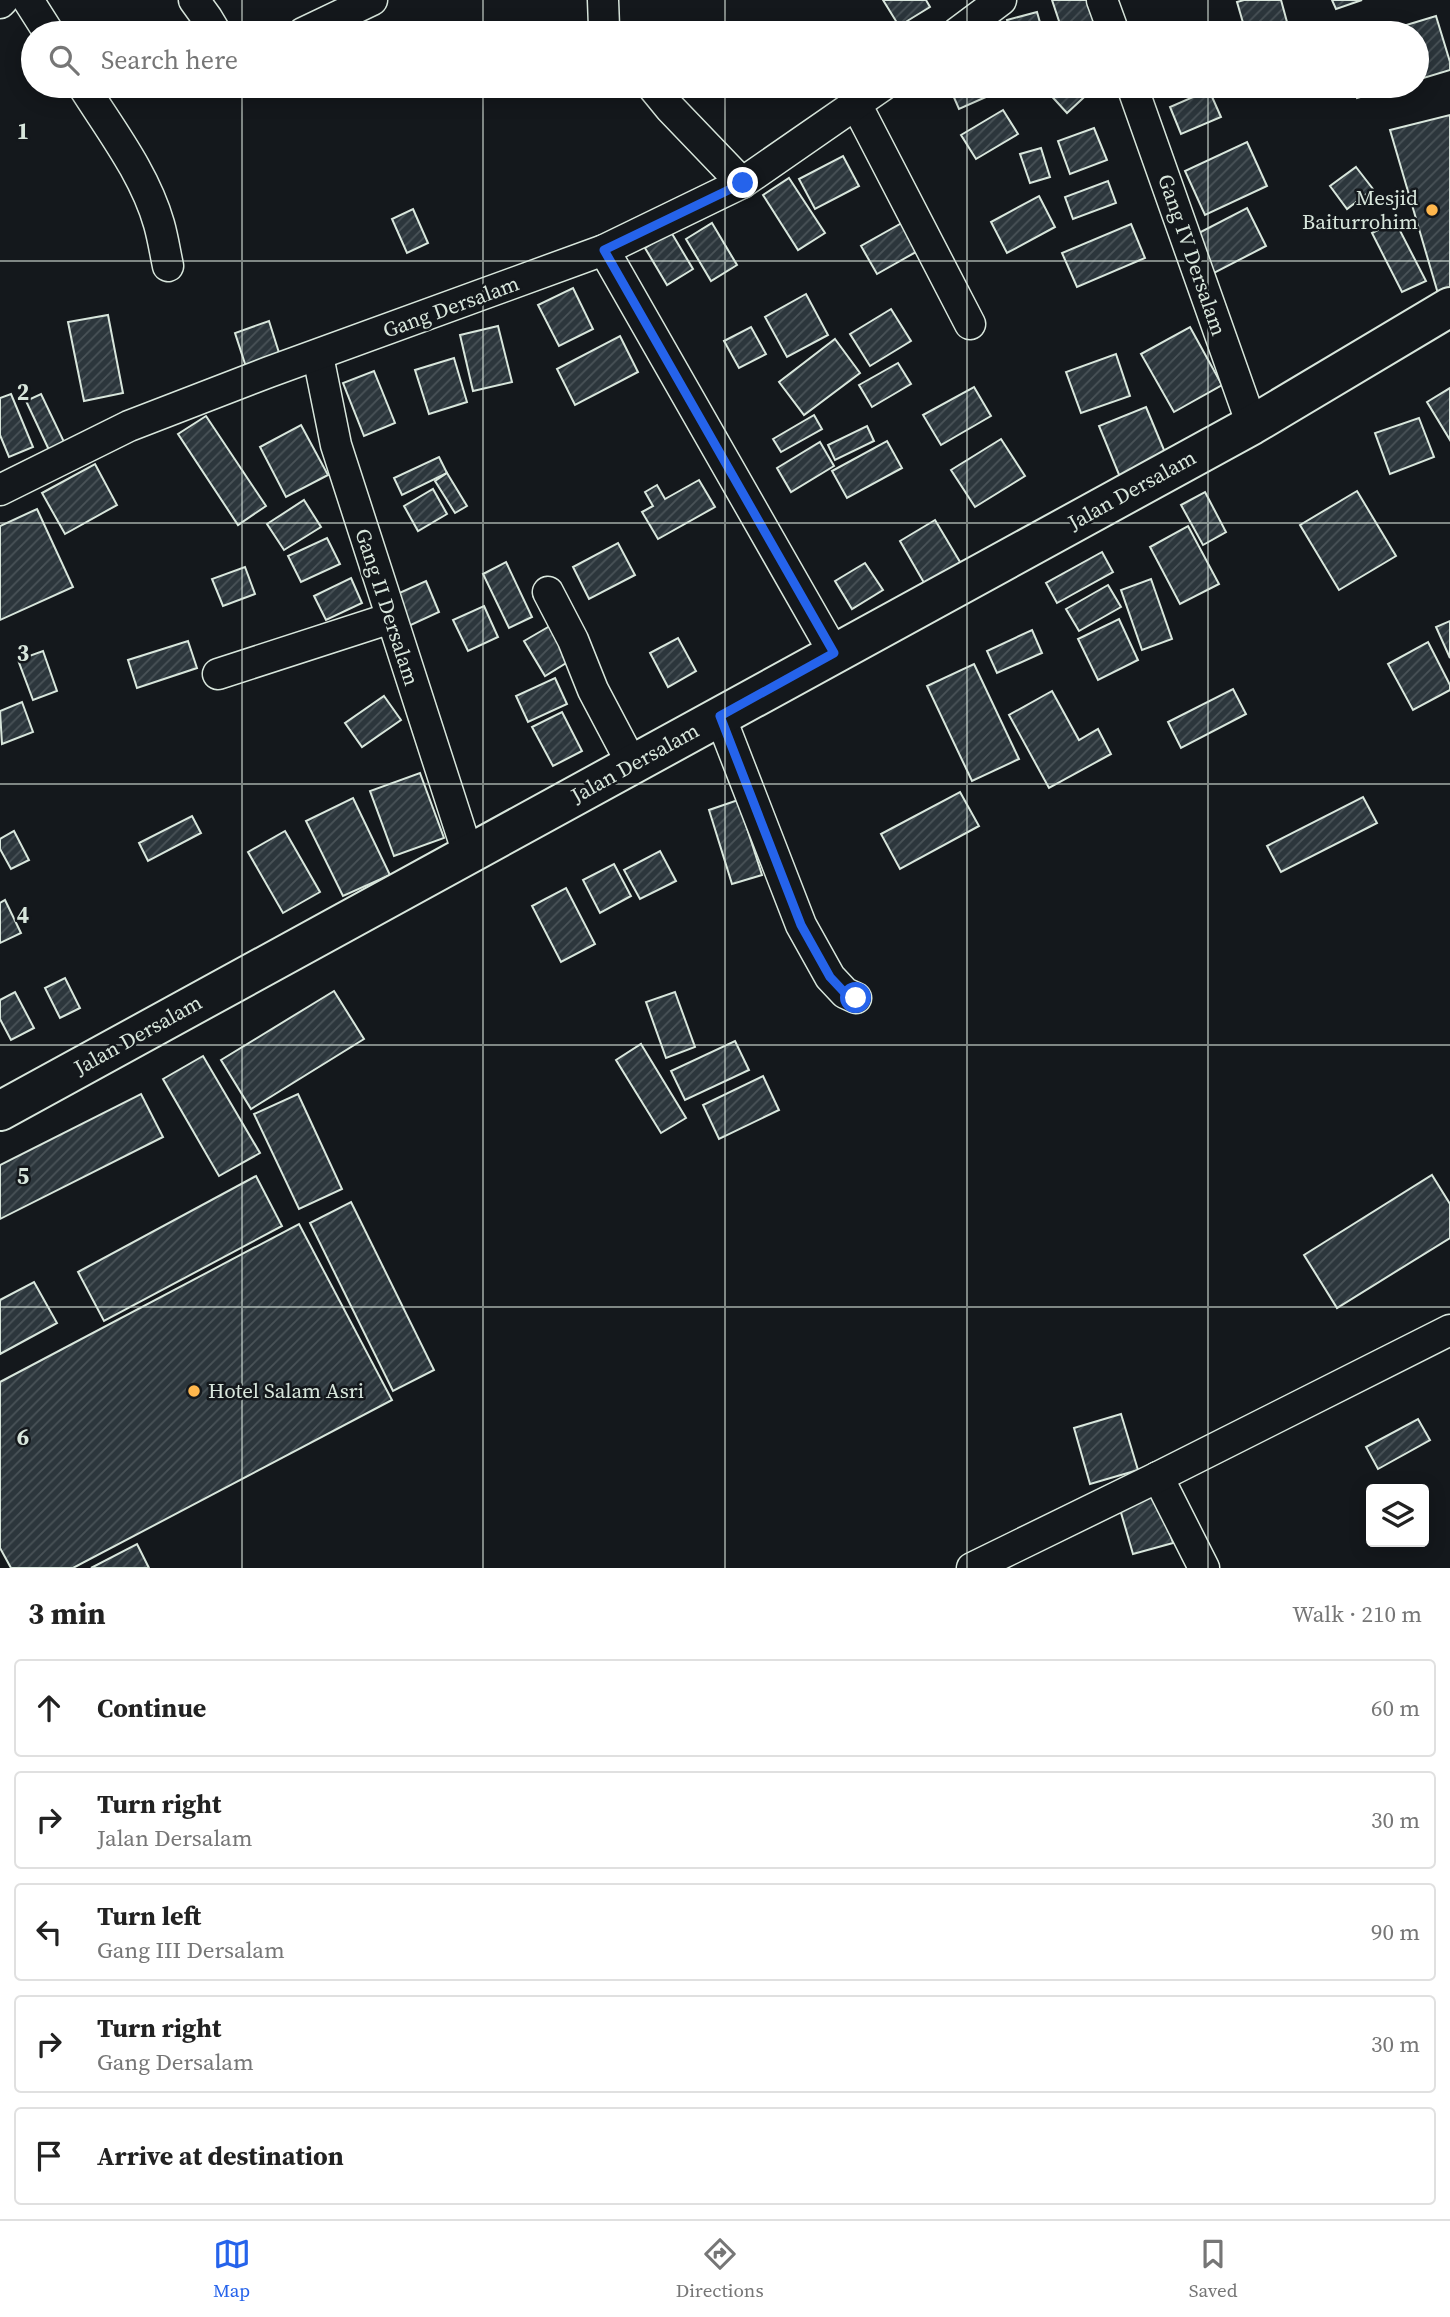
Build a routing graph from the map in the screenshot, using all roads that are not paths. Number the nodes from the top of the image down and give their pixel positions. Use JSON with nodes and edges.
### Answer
{"nodes":[{"id":1,"x":28,"y":0,"type":"edge"},
{"id":2,"x":194,"y":0,"type":"edge"},
{"id":3,"x":372,"y":0,"type":"edge"},
{"id":4,"x":603,"y":0,"type":"edge"},
{"id":5,"x":1102,"y":0,"type":"edge"},
{"id":6,"x":989,"y":4,"type":"edge"},
{"id":7,"x":41,"y":21,"type":"edge"},
{"id":8,"x":209,"y":21,"type":"edge"},
{"id":9,"x":328,"y":21,"type":"edge"},
{"id":10,"x":604,"y":21,"type":"edge"},
{"id":11,"x":970,"y":21,"type":"edge"},
{"id":12,"x":1110,"y":21,"type":"edge"},
{"id":13,"x":91,"y":98,"type":"edge"},
{"id":14,"x":662,"y":98,"type":"edge"},
{"id":15,"x":865,"y":98,"type":"edge"},
{"id":16,"x":1136,"y":98,"type":"edge"},
{"id":17,"x":856,"y":104,"type":"junction"},
{"id":18,"x":743,"y":183,"type":"junction"},
{"id":19,"x":604,"y":250,"type":"junction"},
{"id":20,"x":168,"y":267,"type":"dead end"},
{"id":21,"x":1450,"y":307,"type":"edge"},
{"id":22,"x":970,"y":324,"type":"dead end"},
{"id":23,"x":318,"y":356,"type":"junction"},
{"id":24,"x":1252,"y":425,"type":"junction"},
{"id":25,"x":0,"y":490,"type":"edge"},
{"id":26,"x":548,"y":592,"type":"dead end"},
{"id":27,"x":391,"y":618,"type":"junction"},
{"id":28,"x":834,"y":653,"type":"junction"},
{"id":29,"x":218,"y":674,"type":"dead end"},
{"id":30,"x":720,"y":716,"type":"junction"},
{"id":31,"x":632,"y":764,"type":"junction"},
{"id":32,"x":468,"y":854,"type":"junction"},
{"id":33,"x":856,"y":998,"type":"dead end"},
{"id":34,"x":0,"y":1111,"type":"edge"},
{"id":35,"x":1450,"y":1329,"type":"edge"},
{"id":36,"x":1158,"y":1477,"type":"junction"},
{"id":37,"x":972,"y":1568,"type":"edge"},
{"id":38,"x":1204,"y":1568,"type":"edge"}],
"edges":[{"from":1,"to":7,"type":"street"},
{"from":2,"to":8,"type":"street"},
{"from":3,"to":9,"type":"street"},
{"from":4,"to":10,"type":"street"},
{"from":5,"to":12,"type":"street"},
{"from":6,"to":11,"type":"street"},
{"from":13,"to":20,"type":"street"},
{"from":14,"to":18,"type":"street"},
{"from":15,"to":17,"type":"street","name":"Gang Dersalam"},
{"from":16,"to":24,"type":"street","name":"Gang IV Dersalam"},
{"from":17,"to":18,"type":"street","name":"Gang Dersalam"},
{"from":17,"to":22,"type":"street"},
{"from":18,"to":19,"type":"street","name":"Gang Dersalam"},
{"from":19,"to":23,"type":"street","name":"Gang Dersalam"},
{"from":19,"to":28,"type":"street"},
{"from":21,"to":24,"type":"main road","name":"Jalan Dersalam"},
{"from":23,"to":25,"type":"street","name":"Gang Dersalam"},
{"from":23,"to":27,"type":"street","name":"Gang II Dersalam"},
{"from":24,"to":28,"type":"main road","name":"Jalan Dersalam"},
{"from":26,"to":31,"type":"street"},
{"from":27,"to":29,"type":"street"},
{"from":27,"to":32,"type":"street","name":"Gang II Dersalam"},
{"from":28,"to":30,"type":"main road","name":"Jalan Dersalam"},
{"from":30,"to":31,"type":"main road","name":"Jalan Dersalam"},
{"from":30,"to":33,"type":"street"},
{"from":31,"to":32,"type":"main road","name":"Jalan Dersalam"},
{"from":32,"to":34,"type":"main road","name":"Jalan Dersalam"},
{"from":35,"to":36,"type":"street"},
{"from":36,"to":37,"type":"street"},
{"from":36,"to":38,"type":"street"}]}
